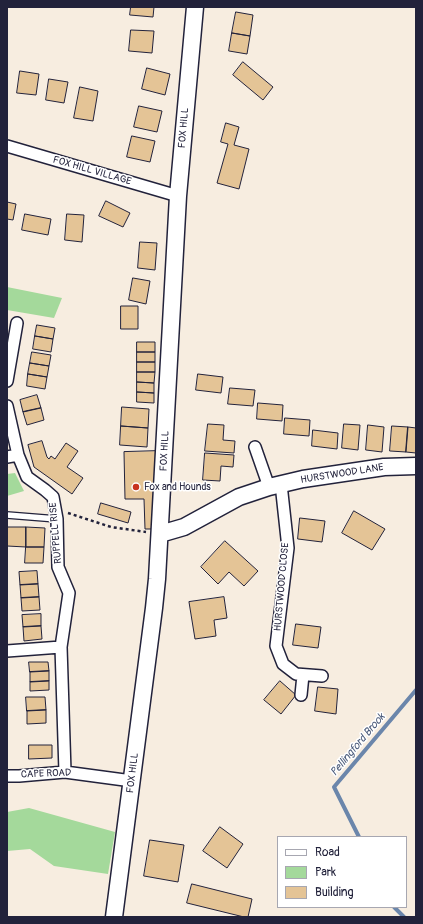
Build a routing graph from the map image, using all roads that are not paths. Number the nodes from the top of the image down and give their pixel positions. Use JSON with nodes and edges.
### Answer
{"nodes":[{"id":1,"x":195,"y":7,"type":"edge"},
{"id":2,"x":7,"y":146,"type":"edge"},
{"id":3,"x":178,"y":196,"type":"junction"},
{"id":4,"x":17,"y":323,"type":"dead end"},
{"id":5,"x":7,"y":381,"type":"edge"},
{"id":6,"x":7,"y":406,"type":"edge"},
{"id":7,"x":255,"y":447,"type":"dead end"},
{"id":8,"x":12,"y":456,"type":"edge"},
{"id":9,"x":416,"y":466,"type":"edge"},
{"id":10,"x":275,"y":486,"type":"junction"},
{"id":11,"x":7,"y":515,"type":"edge"},
{"id":12,"x":57,"y":519,"type":"junction"},
{"id":13,"x":160,"y":534,"type":"junction"},
{"id":14,"x":61,"y":647,"type":"junction"},
{"id":15,"x":7,"y":651,"type":"edge"},
{"id":16,"x":304,"y":674,"type":"junction"},
{"id":17,"x":322,"y":676,"type":"dead end"},
{"id":18,"x":301,"y":695,"type":"dead end"},
{"id":19,"x":65,"y":772,"type":"junction"},
{"id":20,"x":7,"y":776,"type":"edge"},
{"id":21,"x":132,"y":782,"type":"junction"},
{"id":22,"x":114,"y":917,"type":"edge"}],
"edges":[{"from":1,"to":3,"type":"main road","name":"FOX HILL"},
{"from":2,"to":3,"type":"street","name":"FOX HILL VILLAGE"},
{"from":3,"to":13,"type":"main road","name":"FOX HILL"},
{"from":4,"to":5,"type":"street"},
{"from":6,"to":8,"type":"street","name":"RUPPELL RISE"},
{"from":7,"to":10,"type":"street"},
{"from":8,"to":12,"type":"street","name":"RUPPELL RISE"},
{"from":9,"to":10,"type":"main road","name":"HURSTWOOD LANE"},
{"from":10,"to":13,"type":"main road","name":"HURSTWOOD LANE"},
{"from":10,"to":16,"type":"street","name":"HURSTWOOD CLOSE"},
{"from":11,"to":12,"type":"lane"},
{"from":12,"to":14,"type":"street","name":"RUPPELL RISE"},
{"from":13,"to":21,"type":"main road","name":"FOX HILL"},
{"from":14,"to":15,"type":"street"},
{"from":14,"to":19,"type":"street","name":"RUPPELL RISE"},
{"from":16,"to":17,"type":"street","name":"HURSTWOOD CLOSE"},
{"from":16,"to":18,"type":"street"},
{"from":19,"to":20,"type":"street","name":"CAPE ROAD"},
{"from":19,"to":21,"type":"street","name":"CAPE ROAD"},
{"from":21,"to":22,"type":"main road","name":"FOX HILL"}]}
